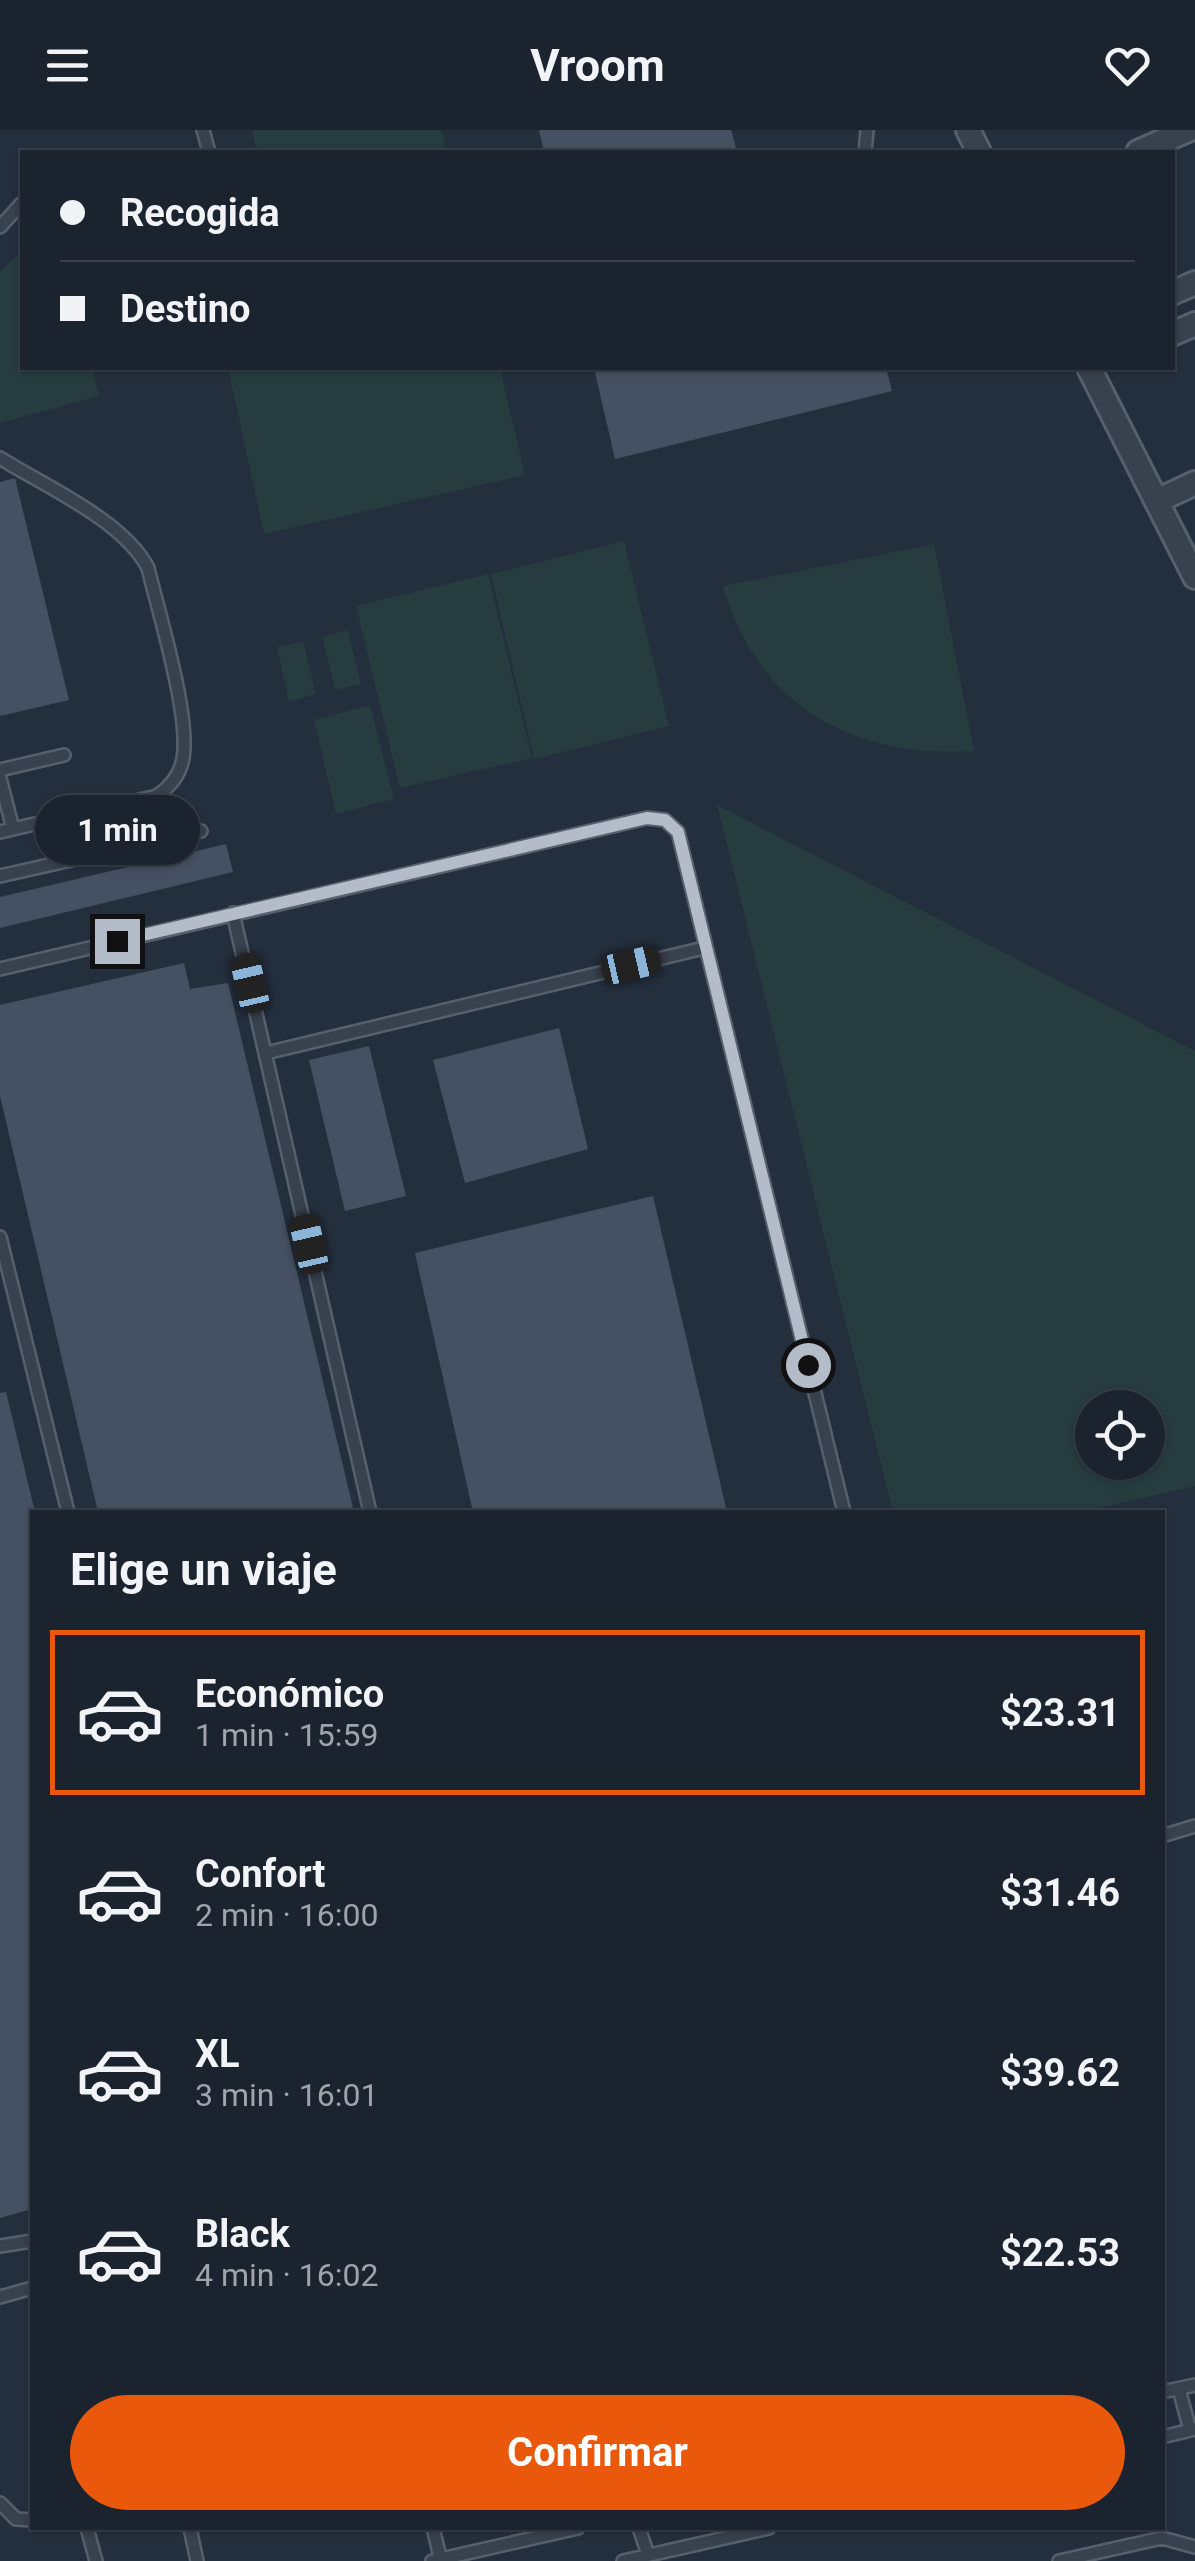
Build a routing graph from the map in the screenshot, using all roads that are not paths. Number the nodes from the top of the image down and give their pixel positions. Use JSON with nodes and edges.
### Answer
{"nodes":[{"id":1,"x":1188,"y":130,"type":"edge"},
{"id":2,"x":1143,"y":150,"type":"edge"},
{"id":3,"x":20,"y":206,"type":"edge"},
{"id":4,"x":0,"y":227,"type":"edge"},
{"id":5,"x":1093,"y":370,"type":"edge"},
{"id":6,"x":0,"y":458,"type":"edge"},
{"id":7,"x":1195,"y":484,"type":"edge"},
{"id":8,"x":1157,"y":501,"type":"junction"},
{"id":9,"x":1195,"y":577,"type":"edge"},
{"id":10,"x":64,"y":755,"type":"dead end"},
{"id":11,"x":0,"y":770,"type":"edge"},
{"id":12,"x":0,"y":778,"type":"edge"},
{"id":13,"x":6,"y":831,"type":"edge"},
{"id":14,"x":201,"y":831,"type":"dead end"},
{"id":15,"x":0,"y":876,"type":"edge"},
{"id":16,"x":233,"y":913,"type":"junction"},
{"id":17,"x":704,"y":948,"type":"junction"},
{"id":18,"x":0,"y":969,"type":"edge"},
{"id":19,"x":266,"y":1053,"type":"junction"},
{"id":20,"x":0,"y":1236,"type":"edge"},
{"id":21,"x":68,"y":1510,"type":"edge"},
{"id":22,"x":370,"y":1510,"type":"edge"},
{"id":23,"x":844,"y":1510,"type":"edge"},
{"id":24,"x":1195,"y":1826,"type":"edge"},
{"id":25,"x":1165,"y":1835,"type":"edge"},
{"id":26,"x":30,"y":2240,"type":"edge"},
{"id":27,"x":0,"y":2246,"type":"edge"},
{"id":28,"x":30,"y":2288,"type":"edge"},
{"id":29,"x":0,"y":2296,"type":"edge"},
{"id":30,"x":1195,"y":2385,"type":"edge"},
{"id":31,"x":1178,"y":2388,"type":"junction"},
{"id":32,"x":1165,"y":2391,"type":"edge"},
{"id":33,"x":1193,"y":2430,"type":"edge"},
{"id":34,"x":1165,"y":2436,"type":"edge"},
{"id":35,"x":0,"y":2503,"type":"edge"},
{"id":36,"x":30,"y":2520,"type":"edge"},
{"id":37,"x":88,"y":2530,"type":"edge"},
{"id":38,"x":190,"y":2530,"type":"edge"},
{"id":39,"x":433,"y":2530,"type":"edge"},
{"id":40,"x":569,"y":2530,"type":"edge"},
{"id":41,"x":640,"y":2530,"type":"edge"},
{"id":42,"x":760,"y":2530,"type":"edge"},
{"id":43,"x":1195,"y":2547,"type":"edge"},
{"id":44,"x":648,"y":2555,"type":"junction"},
{"id":45,"x":437,"y":2560,"type":"edge"},
{"id":46,"x":96,"y":2561,"type":"edge"},
{"id":47,"x":198,"y":2561,"type":"edge"},
{"id":48,"x":623,"y":2561,"type":"edge"},
{"id":49,"x":1060,"y":2561,"type":"edge"}],
"edges":[{"from":1,"to":2,"type":"street"},
{"from":3,"to":4,"type":"lane"},
{"from":5,"to":8,"type":"street"},
{"from":6,"to":13,"type":"lane"},
{"from":7,"to":8,"type":"street"},
{"from":8,"to":9,"type":"street"},
{"from":10,"to":11,"type":"lane"},
{"from":12,"to":13,"type":"lane"},
{"from":14,"to":15,"type":"lane"},
{"from":16,"to":17,"type":"lane"},
{"from":16,"to":18,"type":"lane"},
{"from":16,"to":19,"type":"lane"},
{"from":17,"to":19,"type":"lane"},
{"from":17,"to":23,"type":"lane"},
{"from":19,"to":22,"type":"lane"},
{"from":20,"to":21,"type":"lane"},
{"from":24,"to":25,"type":"lane"},
{"from":26,"to":27,"type":"lane"},
{"from":28,"to":29,"type":"lane"},
{"from":30,"to":31,"type":"lane"},
{"from":31,"to":32,"type":"lane"},
{"from":31,"to":33,"type":"lane"},
{"from":33,"to":34,"type":"lane"},
{"from":35,"to":36,"type":"lane"},
{"from":37,"to":46,"type":"lane"},
{"from":38,"to":47,"type":"lane"},
{"from":39,"to":45,"type":"lane"},
{"from":40,"to":45,"type":"lane"},
{"from":41,"to":44,"type":"lane"},
{"from":42,"to":44,"type":"lane"},
{"from":43,"to":49,"type":"lane"},
{"from":44,"to":48,"type":"lane"}]}
